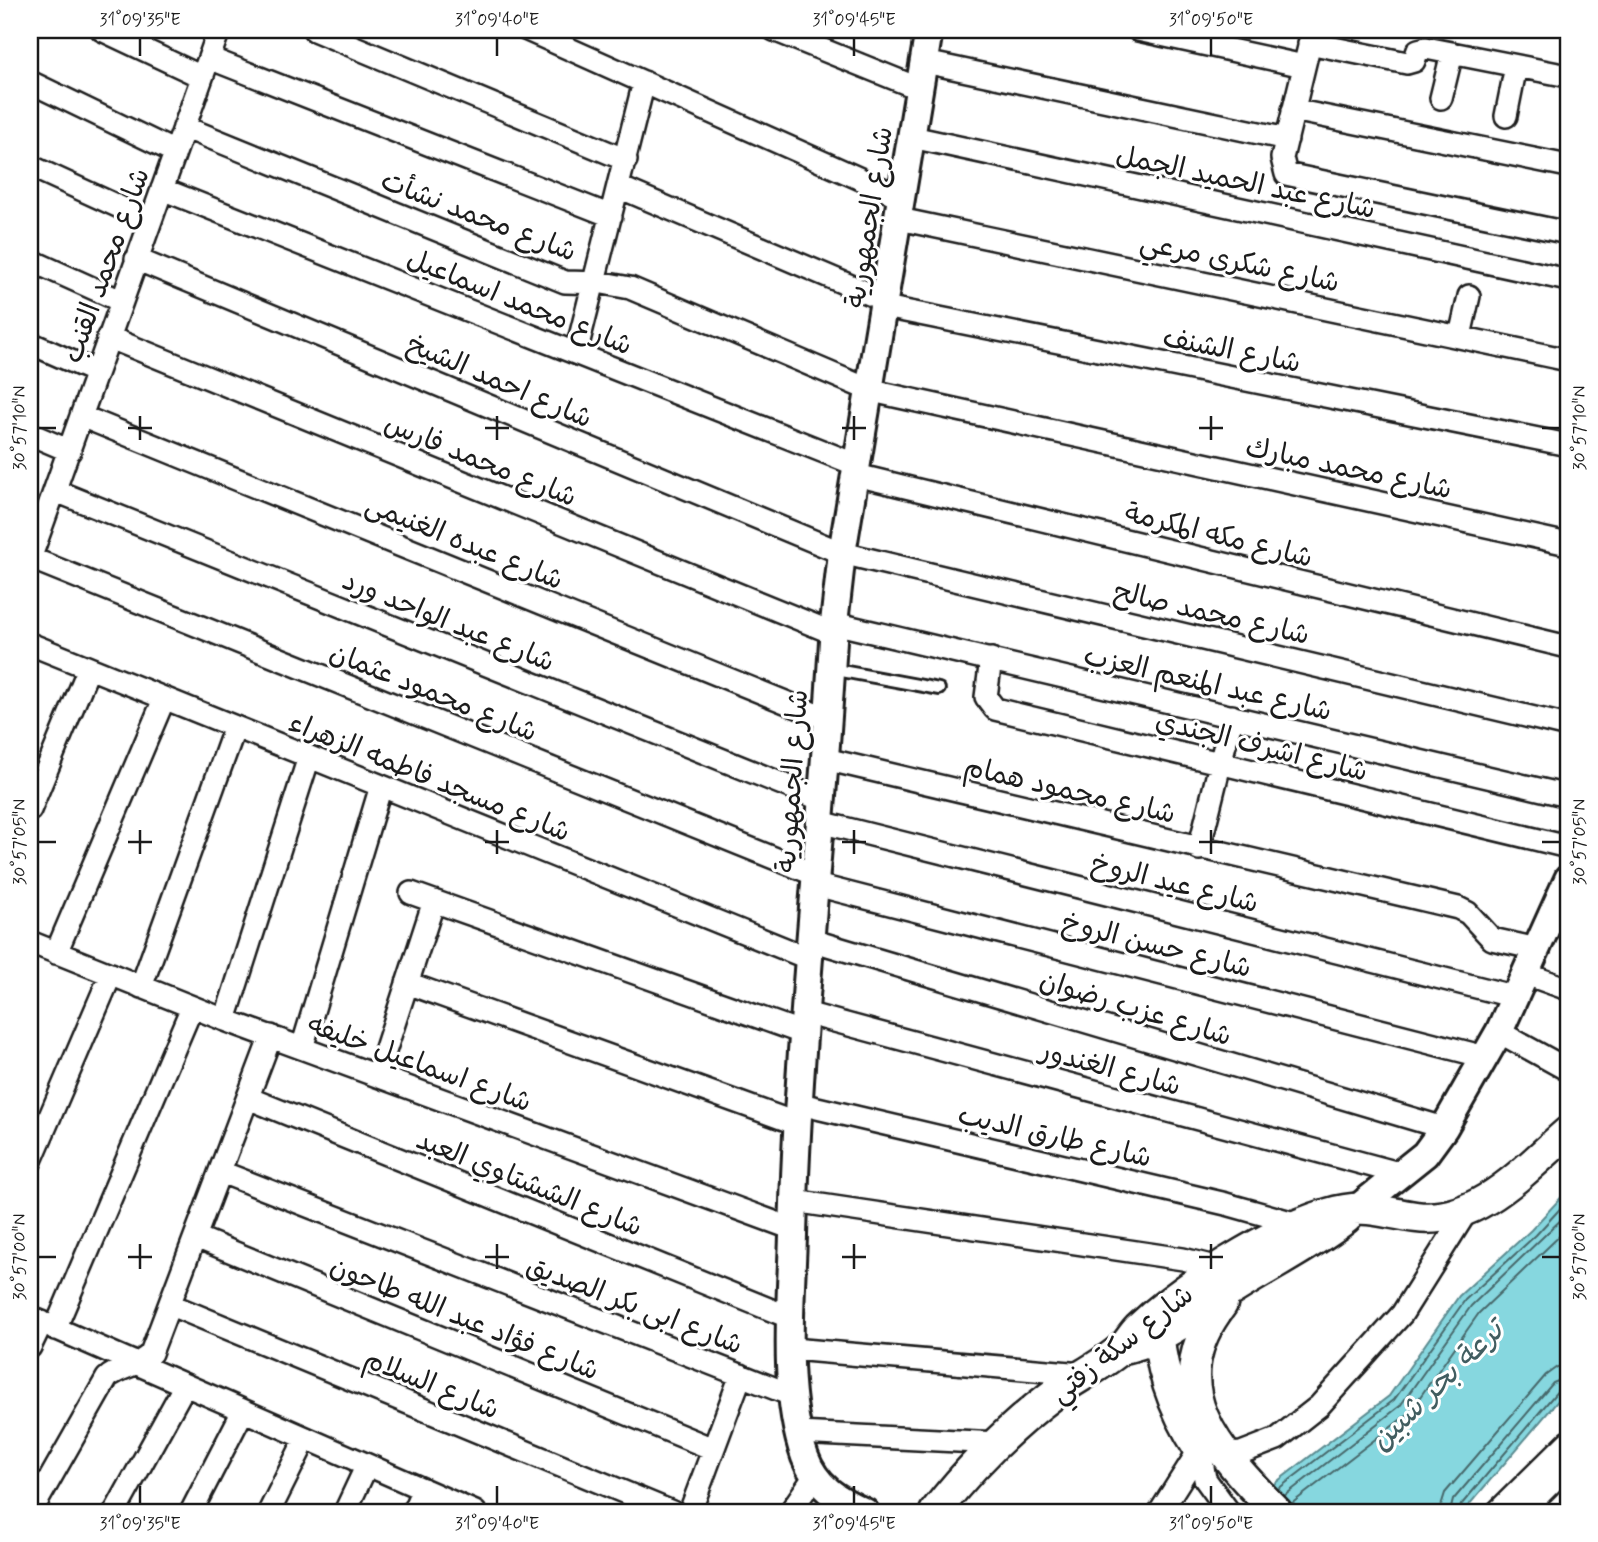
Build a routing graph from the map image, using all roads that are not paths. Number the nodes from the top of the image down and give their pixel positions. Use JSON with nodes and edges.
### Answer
{"nodes":[{"id":1,"x":102,"y":30,"type":"edge"},
{"id":2,"x":219,"y":30,"type":"edge"},
{"id":3,"x":314,"y":30,"type":"edge"},
{"id":4,"x":527,"y":30,"type":"edge"},
{"id":5,"x":774,"y":30,"type":"edge"},
{"id":6,"x":929,"y":30,"type":"edge"},
{"id":7,"x":1138,"y":30,"type":"edge"},
{"id":8,"x":1311,"y":36,"type":"edge"},
{"id":9,"x":1419,"y":40,"type":"edge"},
{"id":10,"x":1451,"y":53,"type":"junction"},
{"id":11,"x":925,"y":62,"type":"junction"},
{"id":12,"x":1304,"y":66,"type":"junction"},
{"id":13,"x":1516,"y":66,"type":"junction"},
{"id":14,"x":205,"y":67,"type":"junction"},
{"id":15,"x":1568,"y":76,"type":"edge"},
{"id":16,"x":30,"y":82,"type":"edge"},
{"id":17,"x":644,"y":82,"type":"junction"},
{"id":18,"x":920,"y":89,"type":"junction"},
{"id":19,"x":1441,"y":98,"type":"dead end"},
{"id":20,"x":1293,"y":110,"type":"junction"},
{"id":21,"x":1506,"y":116,"type":"dead end"},
{"id":22,"x":184,"y":127,"type":"junction"},
{"id":23,"x":912,"y":137,"type":"junction"},
{"id":24,"x":1284,"y":148,"type":"junction"},
{"id":25,"x":175,"y":152,"type":"junction"},
{"id":26,"x":626,"y":160,"type":"junction"},
{"id":27,"x":30,"y":166,"type":"edge"},
{"id":28,"x":1568,"y":166,"type":"edge"},
{"id":29,"x":619,"y":187,"type":"junction"},
{"id":30,"x":162,"y":189,"type":"junction"},
{"id":31,"x":901,"y":209,"type":"junction"},
{"id":32,"x":611,"y":216,"type":"junction"},
{"id":33,"x":150,"y":221,"type":"junction"},
{"id":34,"x":1568,"y":233,"type":"edge"},
{"id":35,"x":136,"y":259,"type":"junction"},
{"id":36,"x":30,"y":260,"type":"edge"},
{"id":37,"x":1568,"y":280,"type":"edge"},
{"id":38,"x":595,"y":283,"type":"junction"},
{"id":39,"x":1469,"y":296,"type":"dead end"},
{"id":40,"x":121,"y":301,"type":"junction"},
{"id":41,"x":886,"y":304,"type":"junction"},
{"id":42,"x":1460,"y":336,"type":"junction"},
{"id":43,"x":108,"y":337,"type":"junction"},
{"id":44,"x":30,"y":343,"type":"edge"},
{"id":45,"x":576,"y":353,"type":"junction"},
{"id":46,"x":1568,"y":360,"type":"edge"},
{"id":47,"x":96,"y":372,"type":"junction"},
{"id":48,"x":872,"y":391,"type":"junction"},
{"id":49,"x":81,"y":416,"type":"junction"},
{"id":50,"x":30,"y":434,"type":"edge"},
{"id":51,"x":1568,"y":445,"type":"edge"},
{"id":52,"x":69,"y":452,"type":"junction"},
{"id":53,"x":857,"y":470,"type":"junction"},
{"id":54,"x":56,"y":491,"type":"junction"},
{"id":55,"x":36,"y":523,"type":"edge"},
{"id":56,"x":1568,"y":544,"type":"edge"},
{"id":57,"x":842,"y":553,"type":"junction"},
{"id":58,"x":30,"y":559,"type":"edge"},
{"id":59,"x":833,"y":628,"type":"junction"},
{"id":60,"x":30,"y":644,"type":"edge"},
{"id":61,"x":1568,"y":647,"type":"edge"},
{"id":62,"x":991,"y":659,"type":"junction"},
{"id":63,"x":89,"y":668,"type":"junction"},
{"id":64,"x":831,"y":670,"type":"junction"},
{"id":65,"x":939,"y":690,"type":"dead end"},
{"id":66,"x":164,"y":699,"type":"junction"},
{"id":67,"x":1232,"y":716,"type":"junction"},
{"id":68,"x":827,"y":719,"type":"junction"},
{"id":69,"x":1568,"y":726,"type":"edge"},
{"id":70,"x":234,"y":727,"type":"junction"},
{"id":71,"x":309,"y":757,"type":"junction"},
{"id":72,"x":824,"y":759,"type":"junction"},
{"id":73,"x":1220,"y":764,"type":"junction"},
{"id":74,"x":381,"y":786,"type":"junction"},
{"id":75,"x":1568,"y":796,"type":"edge"},
{"id":76,"x":30,"y":810,"type":"edge"},
{"id":77,"x":821,"y":811,"type":"junction"},
{"id":78,"x":1568,"y":847,"type":"edge"},
{"id":79,"x":1199,"y":849,"type":"junction"},
{"id":80,"x":816,"y":880,"type":"junction"},
{"id":81,"x":1567,"y":885,"type":"edge"},
{"id":82,"x":411,"y":893,"type":"dead end"},
{"id":83,"x":433,"y":901,"type":"junction"},
{"id":84,"x":1537,"y":949,"type":"junction"},
{"id":85,"x":811,"y":950,"type":"junction"},
{"id":86,"x":38,"y":951,"type":"edge"},
{"id":87,"x":111,"y":974,"type":"junction"},
{"id":88,"x":407,"y":983,"type":"junction"},
{"id":89,"x":1521,"y":986,"type":"junction"},
{"id":90,"x":141,"y":987,"type":"junction"},
{"id":91,"x":1568,"y":989,"type":"edge"},
{"id":92,"x":192,"y":1007,"type":"junction"},
{"id":93,"x":225,"y":1020,"type":"junction"},
{"id":94,"x":804,"y":1023,"type":"junction"},
{"id":95,"x":1499,"y":1032,"type":"junction"},
{"id":96,"x":271,"y":1036,"type":"junction"},
{"id":97,"x":302,"y":1048,"type":"junction"},
{"id":98,"x":1485,"y":1057,"type":"junction"},
{"id":99,"x":1568,"y":1070,"type":"edge"},
{"id":100,"x":377,"y":1076,"type":"junction"},
{"id":101,"x":248,"y":1098,"type":"junction"},
{"id":102,"x":799,"y":1114,"type":"junction"},
{"id":103,"x":1444,"y":1128,"type":"junction"},
{"id":104,"x":1568,"y":1132,"type":"edge"},
{"id":105,"x":30,"y":1163,"type":"edge"},
{"id":106,"x":221,"y":1172,"type":"junction"},
{"id":107,"x":1402,"y":1174,"type":"junction"},
{"id":108,"x":794,"y":1201,"type":"junction"},
{"id":109,"x":1360,"y":1206,"type":"junction"},
{"id":110,"x":1468,"y":1209,"type":"junction"},
{"id":111,"x":1298,"y":1224,"type":"junction"},
{"id":112,"x":793,"y":1229,"type":"junction"},
{"id":113,"x":197,"y":1237,"type":"junction"},
{"id":114,"x":1227,"y":1278,"type":"junction"},
{"id":115,"x":171,"y":1306,"type":"junction"},
{"id":116,"x":791,"y":1318,"type":"junction"},
{"id":117,"x":42,"y":1323,"type":"edge"},
{"id":118,"x":1158,"y":1327,"type":"junction"},
{"id":119,"x":30,"y":1347,"type":"edge"},
{"id":120,"x":792,"y":1349,"type":"junction"},
{"id":121,"x":137,"y":1364,"type":"junction"},
{"id":122,"x":1082,"y":1374,"type":"junction"},
{"id":123,"x":741,"y":1375,"type":"junction"},
{"id":124,"x":185,"y":1385,"type":"junction"},
{"id":125,"x":794,"y":1396,"type":"junction"},
{"id":126,"x":243,"y":1411,"type":"junction"},
{"id":127,"x":797,"y":1433,"type":"junction"},
{"id":128,"x":306,"y":1438,"type":"junction"},
{"id":129,"x":1568,"y":1442,"type":"edge"},
{"id":130,"x":998,"y":1443,"type":"junction"},
{"id":131,"x":713,"y":1449,"type":"junction"},
{"id":132,"x":367,"y":1465,"type":"junction"},
{"id":133,"x":1568,"y":1466,"type":"edge"},
{"id":134,"x":1228,"y":1467,"type":"junction"},
{"id":135,"x":814,"y":1477,"type":"junction"},
{"id":136,"x":423,"y":1489,"type":"junction"},
{"id":137,"x":1225,"y":1509,"type":"edge"},
{"id":138,"x":32,"y":1512,"type":"edge"},
{"id":139,"x":115,"y":1512,"type":"edge"},
{"id":140,"x":191,"y":1512,"type":"edge"},
{"id":141,"x":269,"y":1512,"type":"edge"},
{"id":142,"x":345,"y":1512,"type":"edge"},
{"id":143,"x":413,"y":1512,"type":"edge"},
{"id":144,"x":475,"y":1512,"type":"edge"},
{"id":145,"x":672,"y":1512,"type":"edge"},
{"id":146,"x":690,"y":1512,"type":"edge"},
{"id":147,"x":790,"y":1512,"type":"edge"},
{"id":148,"x":865,"y":1512,"type":"edge"},
{"id":149,"x":935,"y":1512,"type":"edge"},
{"id":150,"x":1160,"y":1512,"type":"edge"},
{"id":151,"x":1277,"y":1512,"type":"edge"},
{"id":152,"x":1497,"y":1512,"type":"edge"},
{"id":153,"x":1522,"y":1512,"type":"edge"}],
"edges":[{"from":1,"to":14,"type":"street"},
{"from":2,"to":14,"type":"street","name":"شارع محمد القنب"},
{"from":3,"to":26,"type":"street"},
{"from":4,"to":17,"type":"street","name":"شارع شكرى مرعي"},
{"from":5,"to":18,"type":"street"},
{"from":6,"to":11,"type":"street","name":"شارع الجمهورية"},
{"from":7,"to":12,"type":"street"},
{"from":8,"to":9,"type":"street"},
{"from":8,"to":12,"type":"street"},
{"from":9,"to":10,"type":"street"},
{"from":10,"to":13,"type":"street"},
{"from":10,"to":19,"type":"street"},
{"from":11,"to":18,"type":"street","name":"شارع الجمهورية"},
{"from":11,"to":24,"type":"street"},
{"from":12,"to":20,"type":"street"},
{"from":13,"to":15,"type":"street"},
{"from":13,"to":21,"type":"street"},
{"from":14,"to":22,"type":"street","name":"شارع محمد القنب"},
{"from":14,"to":32,"type":"street"},
{"from":16,"to":25,"type":"street"},
{"from":17,"to":26,"type":"street"},
{"from":17,"to":31,"type":"street","name":"شارع شكرى مرعي"},
{"from":18,"to":23,"type":"street","name":"شارع الجمهورية"},
{"from":20,"to":24,"type":"street"},
{"from":20,"to":28,"type":"street"},
{"from":22,"to":25,"type":"street","name":"شارع محمد القنب"},
{"from":22,"to":38,"type":"street","name":"شارع محمد نشأت"},
{"from":23,"to":31,"type":"street","name":"شارع الجمهورية"},
{"from":23,"to":37,"type":"street","name":"شارع عبد الحميد الجمل"},
{"from":24,"to":34,"type":"street"},
{"from":25,"to":30,"type":"street","name":"شارع محمد القنب"},
{"from":26,"to":29,"type":"street"},
{"from":27,"to":33,"type":"street"},
{"from":29,"to":32,"type":"street"},
{"from":29,"to":41,"type":"street","name":"شارع الشنف"},
{"from":30,"to":33,"type":"street","name":"شارع محمد القنب"},
{"from":30,"to":45,"type":"street","name":"شارع محمد اسماعيل"},
{"from":31,"to":41,"type":"street","name":"شارع الجمهورية"},
{"from":31,"to":42,"type":"street","name":"شارع شكرى مرعي"},
{"from":32,"to":38,"type":"street"},
{"from":33,"to":35,"type":"street","name":"شارع محمد القنب"},
{"from":35,"to":40,"type":"street","name":"شارع محمد القنب"},
{"from":35,"to":57,"type":"street","name":"شارع احمد الشيخ"},
{"from":36,"to":40,"type":"street"},
{"from":38,"to":45,"type":"street"},
{"from":38,"to":48,"type":"street","name":"شارع محمد نشأت"},
{"from":39,"to":42,"type":"street"},
{"from":40,"to":43,"type":"street","name":"شارع محمد القنب"},
{"from":41,"to":48,"type":"street","name":"شارع الجمهورية"},
{"from":41,"to":51,"type":"street","name":"شارع الشنف"},
{"from":42,"to":46,"type":"street","name":"شارع شكرى مرعي"},
{"from":43,"to":47,"type":"street","name":"شارع محمد القنب"},
{"from":43,"to":59,"type":"street","name":"شارع محمد فارس"},
{"from":44,"to":47,"type":"street"},
{"from":45,"to":53,"type":"street","name":"شارع محمد اسماعيل"},
{"from":47,"to":49,"type":"street","name":"شارع محمد القنب"},
{"from":48,"to":53,"type":"street","name":"شارع الجمهورية"},
{"from":48,"to":56,"type":"street","name":"شارع محمد مبارك"},
{"from":49,"to":52,"type":"street","name":"شارع محمد القنب"},
{"from":49,"to":68,"type":"street","name":"شارع عبده الغنيمى"},
{"from":50,"to":52,"type":"street"},
{"from":52,"to":54,"type":"street","name":"شارع محمد القنب"},
{"from":53,"to":57,"type":"street","name":"شارع الجمهورية"},
{"from":53,"to":61,"type":"street","name":"شارع مكه المكرمة"},
{"from":54,"to":55,"type":"street","name":"شارع محمد القنب"},
{"from":54,"to":77,"type":"street","name":"شارع عبد الواحد ورد"},
{"from":55,"to":58,"type":"street","name":"شارع محمد القنب"},
{"from":57,"to":59,"type":"street","name":"شارع الجمهورية"},
{"from":57,"to":69,"type":"street","name":"شارع محمد صالح"},
{"from":58,"to":80,"type":"street","name":"شارع محمود عثمان"},
{"from":59,"to":62,"type":"street","name":"شارع عبد المنعم العزب"},
{"from":59,"to":64,"type":"street","name":"شارع الجمهورية"},
{"from":60,"to":63,"type":"street","name":"شارع مسجد فاطمه الزهراء"},
{"from":62,"to":67,"type":"street","name":"شارع عبد المنعم العزب"},
{"from":62,"to":73,"type":"street","name":"شارع اشرف الجندي"},
{"from":63,"to":66,"type":"street","name":"شارع مسجد فاطمه الزهراء"},
{"from":63,"to":76,"type":"street"},
{"from":64,"to":65,"type":"lane"},
{"from":64,"to":68,"type":"street","name":"شارع الجمهورية"},
{"from":66,"to":70,"type":"street","name":"شارع مسجد فاطمه الزهراء"},
{"from":66,"to":86,"type":"street"},
{"from":67,"to":73,"type":"street"},
{"from":67,"to":75,"type":"street","name":"شارع عبد المنعم العزب"},
{"from":68,"to":72,"type":"street","name":"شارع الجمهورية"},
{"from":70,"to":71,"type":"street","name":"شارع مسجد فاطمه الزهراء"},
{"from":70,"to":90,"type":"street"},
{"from":71,"to":74,"type":"street","name":"شارع مسجد فاطمه الزهراء"},
{"from":71,"to":93,"type":"street"},
{"from":72,"to":77,"type":"street","name":"شارع الجمهورية"},
{"from":72,"to":79,"type":"street","name":"شارع محمود همام"},
{"from":73,"to":78,"type":"street","name":"شارع اشرف الجندي"},
{"from":73,"to":79,"type":"street"},
{"from":74,"to":85,"type":"street","name":"شارع مسجد فاطمه الزهراء"},
{"from":74,"to":97,"type":"street"},
{"from":77,"to":80,"type":"street","name":"شارع الجمهورية"},
{"from":77,"to":89,"type":"street","name":"شارع عيد الروخ"},
{"from":79,"to":84,"type":"street","name":"شارع محمود همام"},
{"from":80,"to":85,"type":"street","name":"شارع الجمهورية"},
{"from":80,"to":98,"type":"street","name":"شارع حسن الروخ"},
{"from":81,"to":84,"type":"street","name":"شارع سكة زفتي"},
{"from":82,"to":83,"type":"street","name":"شارع الغندور"},
{"from":83,"to":88,"type":"street"},
{"from":83,"to":94,"type":"street","name":"شارع الغندور"},
{"from":84,"to":89,"type":"street","name":"شارع سكة زفتي"},
{"from":85,"to":94,"type":"street","name":"شارع الجمهورية"},
{"from":85,"to":103,"type":"street","name":"شارع عزب رضوان"},
{"from":86,"to":87,"type":"street","name":"شارع اسماعيل خليفه"},
{"from":87,"to":90,"type":"street","name":"شارع اسماعيل خليفه"},
{"from":87,"to":105,"type":"street"},
{"from":88,"to":100,"type":"street"},
{"from":88,"to":102,"type":"street","name":"شارع طارق الديب"},
{"from":89,"to":91,"type":"street","name":"شارع عيد الروخ"},
{"from":89,"to":95,"type":"street","name":"شارع سكة زفتي"},
{"from":90,"to":92,"type":"street","name":"شارع اسماعيل خليفه"},
{"from":92,"to":93,"type":"street","name":"شارع اسماعيل خليفه"},
{"from":92,"to":117,"type":"street"},
{"from":93,"to":96,"type":"street","name":"شارع اسماعيل خليفه"},
{"from":94,"to":102,"type":"street","name":"شارع الجمهورية"},
{"from":94,"to":107,"type":"street","name":"شارع الغندور"},
{"from":95,"to":98,"type":"street","name":"شارع سكة زفتي"},
{"from":95,"to":99,"type":"street"},
{"from":96,"to":97,"type":"street","name":"شارع اسماعيل خليفه"},
{"from":96,"to":101,"type":"street"},
{"from":97,"to":100,"type":"street","name":"شارع اسماعيل خليفه"},
{"from":98,"to":103,"type":"street","name":"شارع سكة زفتي"},
{"from":100,"to":112,"type":"street","name":"شارع اسماعيل خليفه"},
{"from":101,"to":106,"type":"street"},
{"from":101,"to":116,"type":"street","name":"شارع الششتاوي العبد"},
{"from":102,"to":108,"type":"street","name":"شارع الجمهورية"},
{"from":102,"to":111,"type":"street","name":"شارع طارق الديب"},
{"from":103,"to":107,"type":"street","name":"شارع سكة زفتي"},
{"from":104,"to":110,"type":"main road"},
{"from":106,"to":113,"type":"street"},
{"from":106,"to":123,"type":"street","name":"شارع ابى بكر الصديق"},
{"from":107,"to":109,"type":"street","name":"شارع سكة زفتي"},
{"from":108,"to":112,"type":"street","name":"شارع الجمهورية"},
{"from":108,"to":114,"type":"street"},
{"from":109,"to":110,"type":"main road"},
{"from":109,"to":111,"type":"main road","name":"شارع سكة زفتي"},
{"from":109,"to":114,"type":"main road"},
{"from":110,"to":134,"type":"street"},
{"from":111,"to":114,"type":"main road","name":"شارع سكة زفتي"},
{"from":112,"to":116,"type":"street","name":"شارع الجمهورية"},
{"from":113,"to":115,"type":"street"},
{"from":113,"to":131,"type":"street","name":"شارع فؤاد عبد الله طاحون"},
{"from":114,"to":118,"type":"main road","name":"شارع سكة زفتي"},
{"from":114,"to":134,"type":"main road"},
{"from":115,"to":121,"type":"street"},
{"from":115,"to":145,"type":"street","name":"شارع السلام"},
{"from":116,"to":120,"type":"street","name":"شارع الجمهورية"},
{"from":117,"to":119,"type":"street"},
{"from":117,"to":121,"type":"street"},
{"from":118,"to":122,"type":"main road","name":"شارع سكة زفتي"},
{"from":118,"to":134,"type":"main road"},
{"from":120,"to":122,"type":"street"},
{"from":120,"to":125,"type":"street","name":"شارع الجمهورية"},
{"from":121,"to":124,"type":"street"},
{"from":121,"to":138,"type":"street"},
{"from":122,"to":130,"type":"main road","name":"شارع سكة زفتي"},
{"from":123,"to":125,"type":"street","name":"شارع ابى بكر الصديق"},
{"from":123,"to":131,"type":"street"},
{"from":124,"to":126,"type":"street"},
{"from":124,"to":139,"type":"street"},
{"from":125,"to":127,"type":"street","name":"شارع الجمهورية"},
{"from":126,"to":128,"type":"street"},
{"from":126,"to":140,"type":"street"},
{"from":127,"to":130,"type":"street"},
{"from":127,"to":135,"type":"street","name":"شارع الجمهورية"},
{"from":128,"to":132,"type":"street"},
{"from":128,"to":141,"type":"street"},
{"from":129,"to":152,"type":"street"},
{"from":130,"to":149,"type":"main road","name":"شارع سكة زفتي"},
{"from":131,"to":146,"type":"street"},
{"from":132,"to":136,"type":"street"},
{"from":132,"to":142,"type":"street"},
{"from":133,"to":153,"type":"street"},
{"from":134,"to":137,"type":"street"},
{"from":134,"to":150,"type":"street"},
{"from":134,"to":151,"type":"main road"},
{"from":135,"to":147,"type":"street"},
{"from":135,"to":148,"type":"street","name":"شارع الجمهورية"},
{"from":136,"to":143,"type":"street"},
{"from":136,"to":144,"type":"street"}]}
